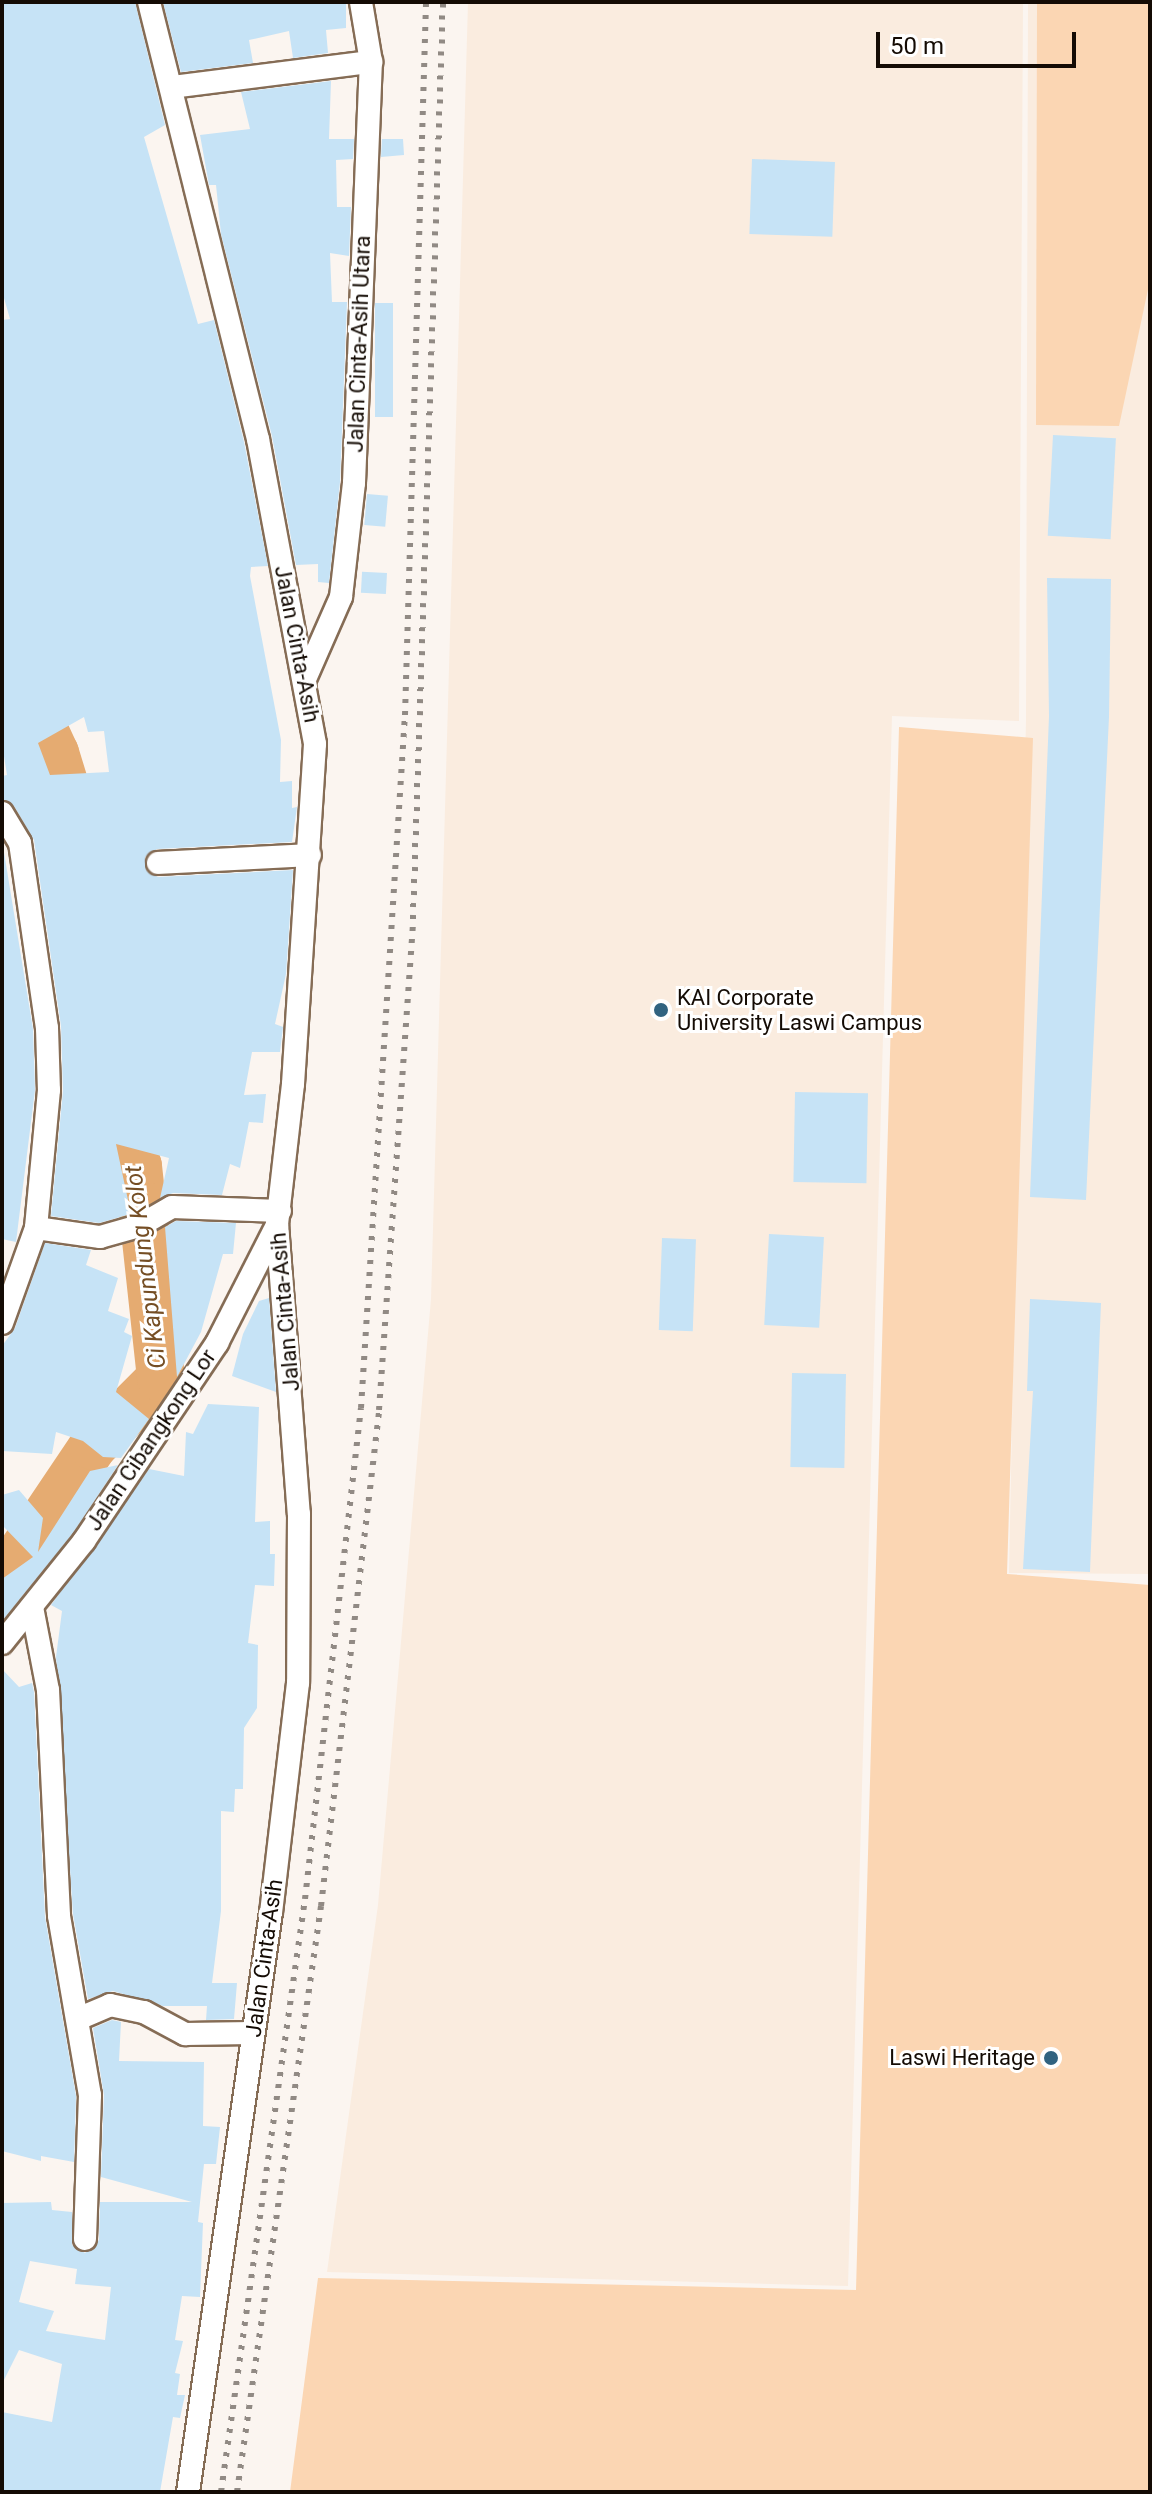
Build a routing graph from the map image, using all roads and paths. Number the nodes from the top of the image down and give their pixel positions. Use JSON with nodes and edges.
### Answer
{"nodes":[{"id":1,"x":149,"y":2,"type":"edge"},
{"id":2,"x":361,"y":2,"type":"edge"},
{"id":3,"x":370,"y":60,"type":"junction"},
{"id":4,"x":172,"y":85,"type":"junction"},
{"id":5,"x":305,"y":679,"type":"junction"},
{"id":6,"x":2,"y":813,"type":"edge"},
{"id":7,"x":310,"y":855,"type":"junction"},
{"id":8,"x":158,"y":863,"type":"dead end"},
{"id":9,"x":278,"y":1217,"type":"junction"},
{"id":10,"x":36,"y":1228,"type":"junction"},
{"id":11,"x":2,"y":1323,"type":"edge"},
{"id":12,"x":32,"y":1607,"type":"junction"},
{"id":13,"x":2,"y":1643,"type":"edge"},
{"id":14,"x":80,"y":2018,"type":"junction"},
{"id":15,"x":252,"y":2033,"type":"junction"},
{"id":16,"x":85,"y":2239,"type":"dead end"},
{"id":17,"x":188,"y":2492,"type":"edge"}],
"edges":[{"from":1,"to":4,"type":"street","name":"Jalan Cinta-Asih"},
{"from":2,"to":3,"type":"street","name":"Jalan Cinta-Asih Utara"},
{"from":3,"to":4,"type":"street"},
{"from":3,"to":5,"type":"street","name":"Jalan Cinta-Asih Utara"},
{"from":4,"to":5,"type":"street","name":"Jalan Cinta-Asih"},
{"from":5,"to":7,"type":"street","name":"Jalan Cinta-Asih"},
{"from":6,"to":10,"type":"street"},
{"from":7,"to":8,"type":"street"},
{"from":7,"to":9,"type":"street","name":"Jalan Cinta-Asih"},
{"from":9,"to":10,"type":"street"},
{"from":9,"to":12,"type":"street","name":"Jalan Cibangkong Lor"},
{"from":9,"to":15,"type":"street","name":"Jalan Cinta-Asih"},
{"from":10,"to":11,"type":"street"},
{"from":12,"to":13,"type":"street","name":"Jalan Cibangkong Lor"},
{"from":12,"to":14,"type":"street"},
{"from":14,"to":15,"type":"street"},
{"from":14,"to":16,"type":"street"},
{"from":15,"to":17,"type":"street","name":"Jalan Cinta-Asih"}]}
